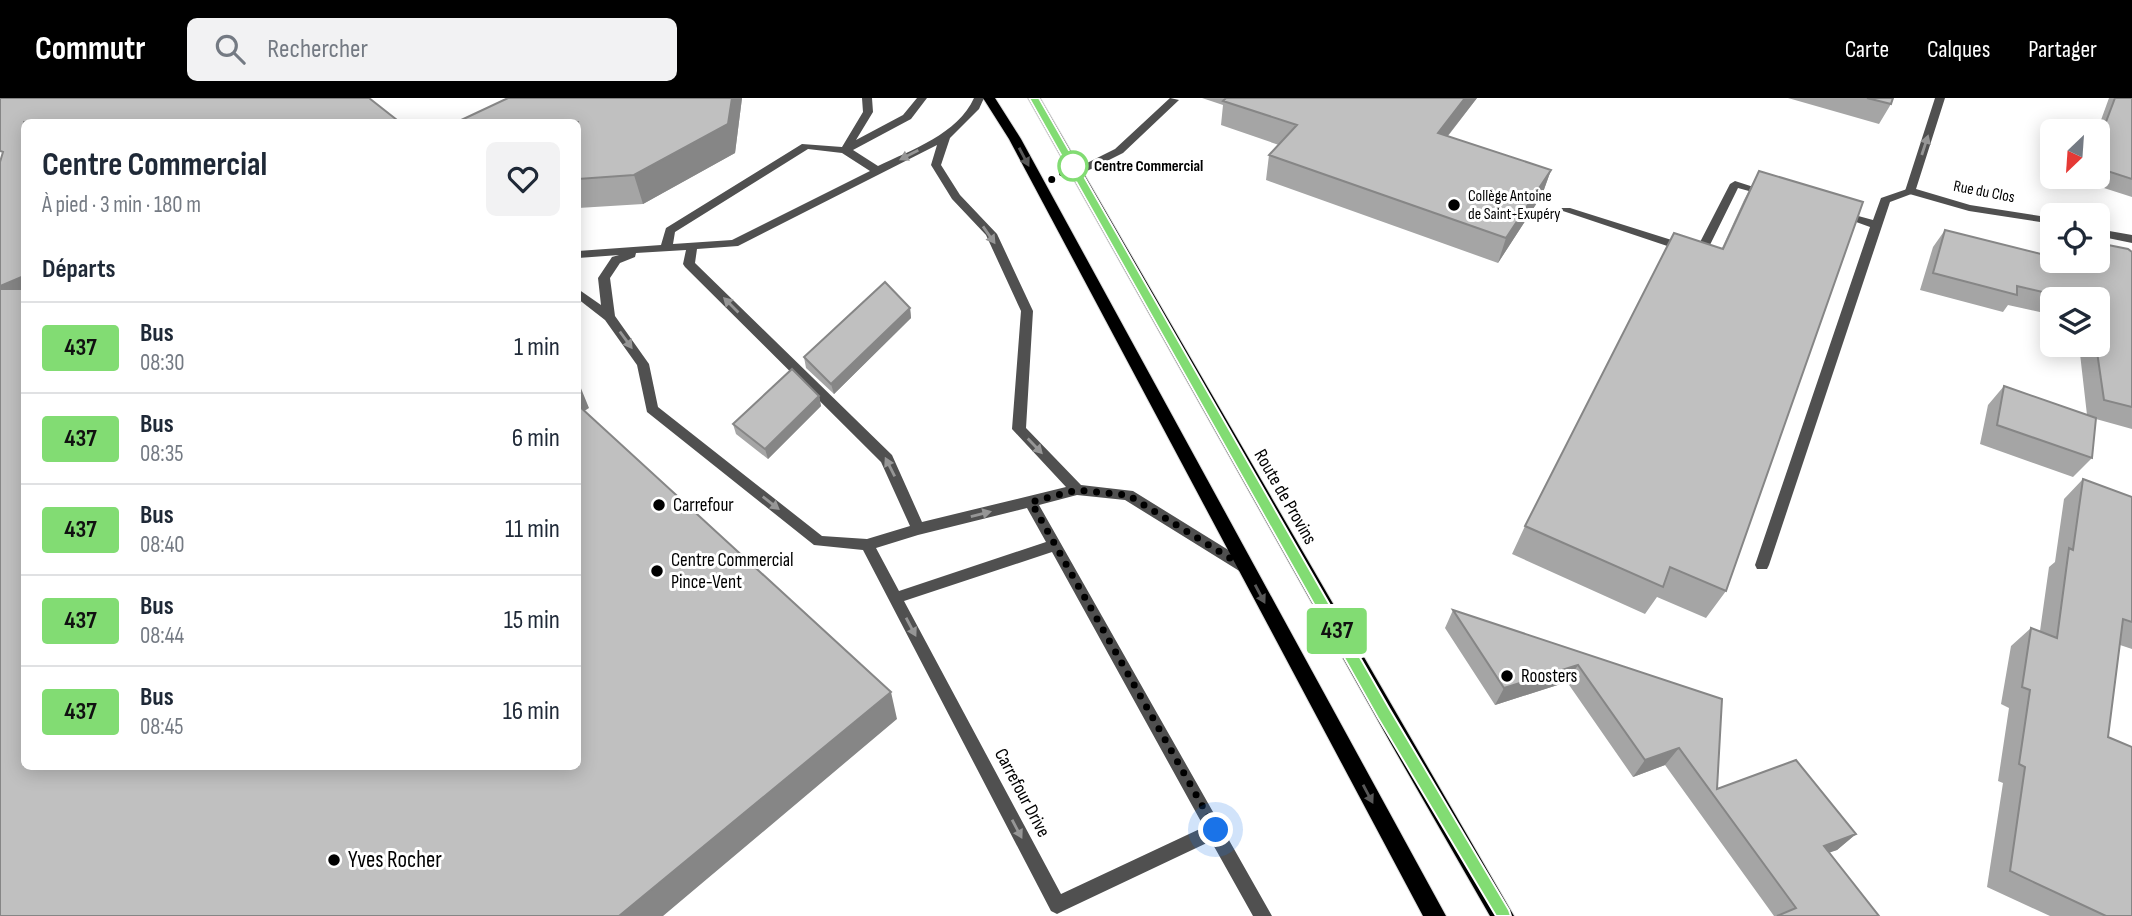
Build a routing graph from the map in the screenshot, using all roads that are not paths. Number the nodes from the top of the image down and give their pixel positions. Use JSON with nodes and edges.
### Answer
{"nodes":[{"id":1,"x":867,"y":98,"type":"edge"},
{"id":2,"x":922,"y":98,"type":"edge"},
{"id":3,"x":979,"y":98,"type":"edge"},
{"id":4,"x":989,"y":98,"type":"edge"},
{"id":5,"x":1034,"y":98,"type":"edge"},
{"id":6,"x":1940,"y":98,"type":"edge"},
{"id":7,"x":1174,"y":100,"type":"dead end"},
{"id":8,"x":945,"y":137,"type":"junction"},
{"id":9,"x":845,"y":150,"type":"junction"},
{"id":10,"x":878,"y":171,"type":"junction"},
{"id":11,"x":1077,"y":172,"type":"junction"},
{"id":12,"x":1910,"y":191,"type":"junction"},
{"id":13,"x":1774,"y":195,"type":"edge"},
{"id":14,"x":1566,"y":210,"type":"dead end"},
{"id":15,"x":1825,"y":210,"type":"edge"},
{"id":16,"x":2040,"y":219,"type":"edge"},
{"id":17,"x":1877,"y":225,"type":"junction"},
{"id":18,"x":2110,"y":234,"type":"edge"},
{"id":19,"x":2132,"y":239,"type":"edge"},
{"id":20,"x":692,"y":246,"type":"junction"},
{"id":21,"x":666,"y":248,"type":"junction"},
{"id":22,"x":642,"y":250,"type":"junction"},
{"id":23,"x":581,"y":254,"type":"edge"},
{"id":24,"x":581,"y":295,"type":"edge"},
{"id":25,"x":609,"y":317,"type":"junction"},
{"id":26,"x":1077,"y":490,"type":"junction"},
{"id":27,"x":1031,"y":502,"type":"junction"},
{"id":28,"x":918,"y":529,"type":"junction"},
{"id":29,"x":867,"y":545,"type":"junction"},
{"id":30,"x":1055,"y":545,"type":"junction"},
{"id":31,"x":1762,"y":565,"type":"dead end"},
{"id":32,"x":1246,"y":568,"type":"junction"},
{"id":33,"x":895,"y":598,"type":"junction"},
{"id":34,"x":1216,"y":830,"type":"junction"},
{"id":35,"x":1263,"y":916,"type":"edge"},
{"id":36,"x":1434,"y":916,"type":"edge"},
{"id":37,"x":1503,"y":916,"type":"edge"}],
"edges":[{"from":1,"to":9,"type":"street"},
{"from":2,"to":9,"type":"street"},
{"from":3,"to":8,"type":"street"},
{"from":4,"to":32,"type":"main road","one_way":true},
{"from":5,"to":11,"type":"main road","name":"Route de Provins"},
{"from":12,"to":6,"type":"street","one_way":true},
{"from":7,"to":11,"type":"street"},
{"from":8,"to":10,"type":"street","one_way":true},
{"from":8,"to":26,"type":"street","one_way":true},
{"from":9,"to":10,"type":"street"},
{"from":9,"to":21,"type":"street"},
{"from":10,"to":20,"type":"street"},
{"from":11,"to":37,"type":"main road","name":"Route de Provins"},
{"from":12,"to":16,"type":"street","name":"Rue du Clos"},
{"from":12,"to":17,"type":"street"},
{"from":13,"to":14,"type":"street"},
{"from":15,"to":17,"type":"street"},
{"from":17,"to":31,"type":"street"},
{"from":18,"to":19,"type":"street"},
{"from":20,"to":21,"type":"street"},
{"from":28,"to":20,"type":"street","one_way":true},
{"from":21,"to":22,"type":"street"},
{"from":22,"to":23,"type":"street"},
{"from":22,"to":25,"type":"street"},
{"from":24,"to":25,"type":"street"},
{"from":25,"to":29,"type":"street","one_way":true},
{"from":26,"to":27,"type":"street"},
{"from":26,"to":32,"type":"street"},
{"from":28,"to":27,"type":"street","one_way":true},
{"from":27,"to":30,"type":"street"},
{"from":28,"to":29,"type":"street"},
{"from":29,"to":33,"type":"street","name":"Carrefour Drive"},
{"from":30,"to":33,"type":"street"},
{"from":30,"to":34,"type":"street"},
{"from":32,"to":36,"type":"main road","one_way":true},
{"from":33,"to":34,"type":"street","name":"Carrefour Drive","one_way":true},
{"from":34,"to":35,"type":"street"}]}
